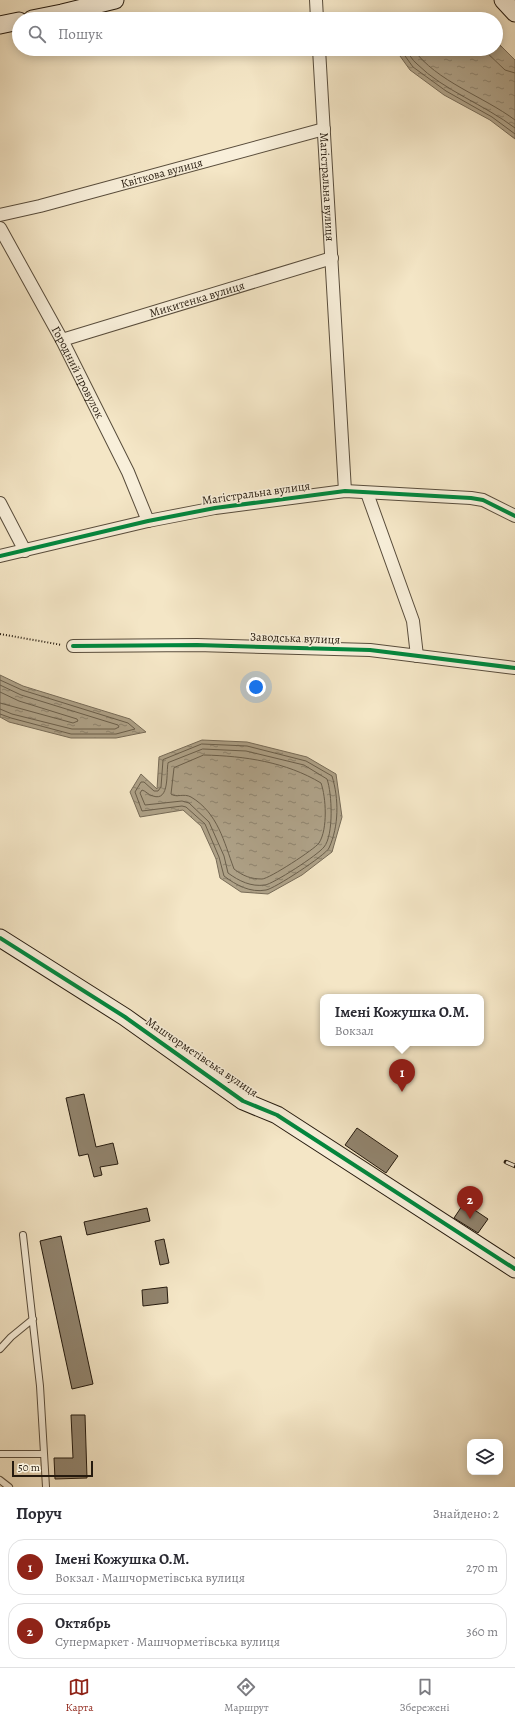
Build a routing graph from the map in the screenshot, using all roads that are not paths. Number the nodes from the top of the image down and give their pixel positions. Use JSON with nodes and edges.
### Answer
{"nodes":[{"id":1,"x":115,"y":0,"type":"edge"},
{"id":2,"x":316,"y":0,"type":"edge"},
{"id":3,"x":503,"y":0,"type":"edge"},
{"id":4,"x":70,"y":12,"type":"edge"},
{"id":5,"x":317,"y":12,"type":"edge"},
{"id":6,"x":515,"y":13,"type":"edge"},
{"id":7,"x":12,"y":22,"type":"edge"},
{"id":8,"x":0,"y":25,"type":"edge"},
{"id":9,"x":319,"y":56,"type":"edge"},
{"id":10,"x":324,"y":129,"type":"junction"},
{"id":11,"x":0,"y":215,"type":"edge"},
{"id":12,"x":0,"y":228,"type":"edge"},
{"id":13,"x":332,"y":258,"type":"junction"},
{"id":14,"x":62,"y":340,"type":"junction"},
{"id":15,"x":345,"y":491,"type":"junction"},
{"id":16,"x":367,"y":493,"type":"junction"},
{"id":17,"x":0,"y":503,"type":"edge"},
{"id":18,"x":515,"y":516,"type":"edge"},
{"id":19,"x":148,"y":521,"type":"junction"},
{"id":20,"x":25,"y":551,"type":"junction"},
{"id":21,"x":0,"y":556,"type":"edge"},
{"id":22,"x":73,"y":646,"type":"road end"},
{"id":23,"x":417,"y":656,"type":"junction"},
{"id":24,"x":515,"y":668,"type":"edge"},
{"id":25,"x":0,"y":938,"type":"edge"},
{"id":26,"x":23,"y":1235,"type":"dead end"},
{"id":27,"x":515,"y":1269,"type":"edge"},
{"id":28,"x":33,"y":1319,"type":"junction"},
{"id":29,"x":0,"y":1338,"type":"edge"},
{"id":30,"x":6,"y":1342,"type":"junction"},
{"id":31,"x":0,"y":1349,"type":"edge"},
{"id":32,"x":0,"y":1454,"type":"edge"},
{"id":33,"x":44,"y":1454,"type":"junction"},
{"id":34,"x":0,"y":1480,"type":"edge"},
{"id":35,"x":9,"y":1487,"type":"edge"},
{"id":36,"x":46,"y":1487,"type":"edge"}],
"edges":[{"from":1,"to":4,"type":"street"},
{"from":2,"to":5,"type":"street"},
{"from":3,"to":6,"type":"street"},
{"from":7,"to":8,"type":"street"},
{"from":9,"to":10,"type":"street","name":"Магістральна вулиця"},
{"from":10,"to":11,"type":"street","name":"Квіткова вулиця"},
{"from":10,"to":13,"type":"street","name":"Магістральна вулиця"},
{"from":12,"to":14,"type":"street","name":"Городний провулок"},
{"from":13,"to":14,"type":"street","name":"Микитенка вулиця"},
{"from":13,"to":15,"type":"street","name":"Магістральна вулиця"},
{"from":14,"to":19,"type":"street","name":"Городний провулок"},
{"from":15,"to":16,"type":"street","name":"Магістральна вулиця"},
{"from":15,"to":19,"type":"street","name":"Магістральна вулиця"},
{"from":16,"to":18,"type":"street","name":"Магістральна вулиця"},
{"from":16,"to":23,"type":"street"},
{"from":17,"to":20,"type":"street"},
{"from":19,"to":20,"type":"street","name":"Магістральна вулиця"},
{"from":20,"to":21,"type":"street","name":"Магістральна вулиця"},
{"from":22,"to":23,"type":"street","name":"Заводська вулиця"},
{"from":23,"to":24,"type":"street","name":"Заводська вулиця"},
{"from":25,"to":27,"type":"street","name":"Машчорметівська вулиця"},
{"from":26,"to":28,"type":"lane"},
{"from":28,"to":30,"type":"lane"},
{"from":28,"to":33,"type":"lane"},
{"from":29,"to":30,"type":"lane"},
{"from":30,"to":31,"type":"lane"},
{"from":32,"to":33,"type":"lane"},
{"from":33,"to":36,"type":"lane"},
{"from":34,"to":35,"type":"lane"}]}
